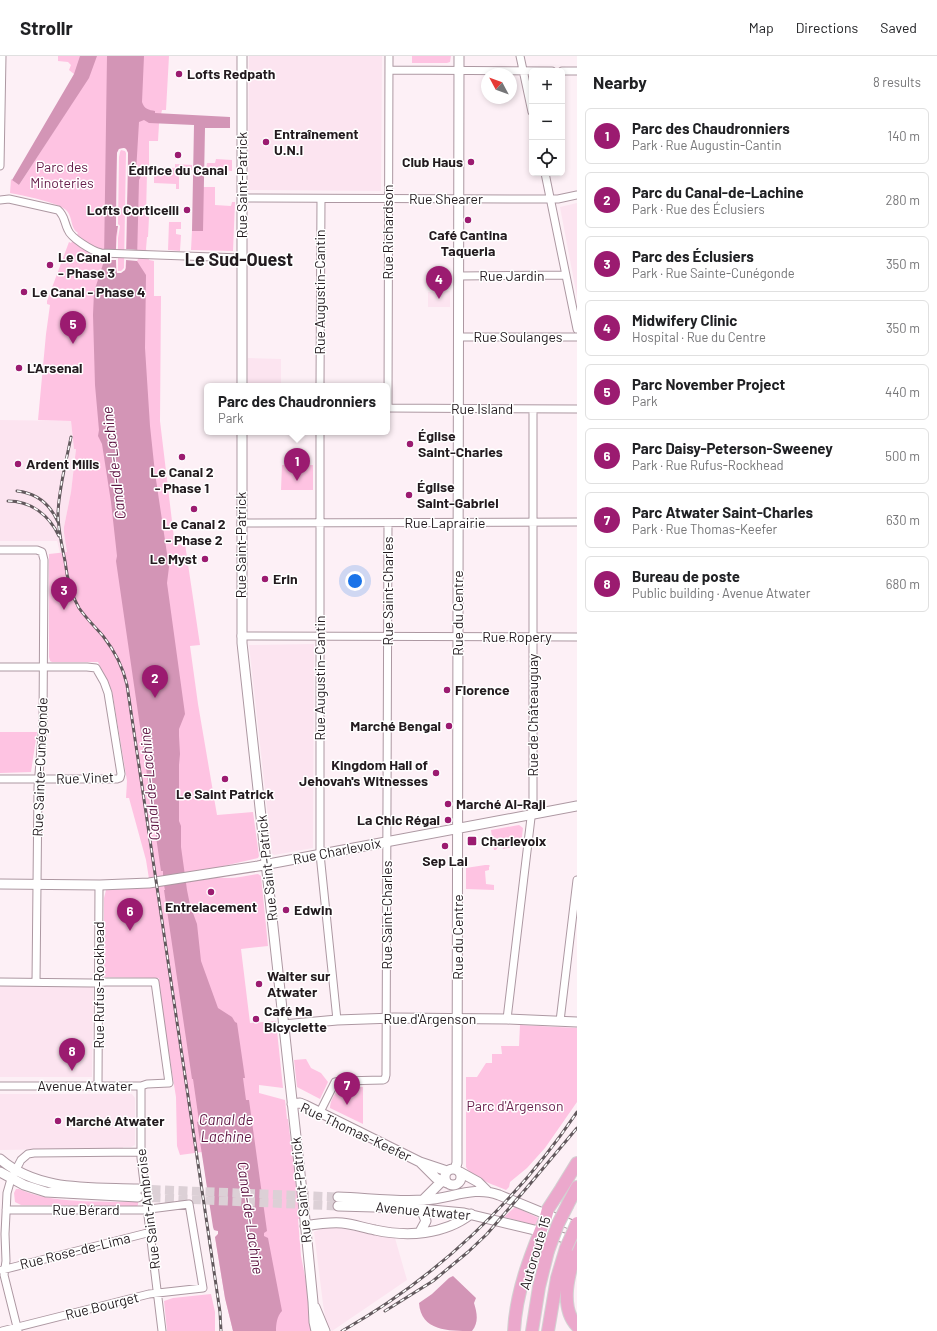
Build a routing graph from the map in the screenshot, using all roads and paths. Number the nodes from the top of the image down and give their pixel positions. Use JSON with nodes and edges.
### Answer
{"nodes":[{"id":1,"x":2,"y":56,"type":"edge"},
{"id":2,"x":242,"y":56,"type":"edge"},
{"id":3,"x":389,"y":56,"type":"edge"},
{"id":4,"x":459,"y":56,"type":"edge"},
{"id":5,"x":520,"y":56,"type":"edge"},
{"id":6,"x":1,"y":67,"type":"edge"},
{"id":7,"x":389,"y":70,"type":"junction"},
{"id":8,"x":459,"y":71,"type":"junction"},
{"id":9,"x":524,"y":71,"type":"junction"},
{"id":10,"x":529,"y":71,"type":"edge"},
{"id":11,"x":565,"y":71,"type":"edge"},
{"id":12,"x":577,"y":71,"type":"edge"},
{"id":13,"x":530,"y":104,"type":"edge"},
{"id":14,"x":0,"y":147,"type":"edge"},
{"id":15,"x":0,"y":166,"type":"edge"},
{"id":16,"x":546,"y":176,"type":"edge"},
{"id":17,"x":577,"y":195,"type":"edge"},
{"id":18,"x":242,"y":198,"type":"junction"},
{"id":19,"x":321,"y":199,"type":"junction"},
{"id":20,"x":388,"y":199,"type":"junction"},
{"id":21,"x":550,"y":199,"type":"junction"},
{"id":22,"x":0,"y":200,"type":"edge"},
{"id":23,"x":459,"y":200,"type":"junction"},
{"id":24,"x":242,"y":258,"type":"junction"},
{"id":25,"x":565,"y":275,"type":"junction"},
{"id":26,"x":459,"y":276,"type":"junction"},
{"id":27,"x":577,"y":329,"type":"edge"},
{"id":28,"x":459,"y":337,"type":"junction"},
{"id":29,"x":577,"y":337,"type":"edge"},
{"id":30,"x":242,"y":383,"type":"edge"},
{"id":31,"x":320,"y":383,"type":"edge"},
{"id":32,"x":387,"y":383,"type":"edge"},
{"id":33,"x":390,"y":408,"type":"edge"},
{"id":34,"x":459,"y":409,"type":"junction"},
{"id":35,"x":533,"y":409,"type":"junction"},
{"id":36,"x":577,"y":409,"type":"edge"},
{"id":37,"x":242,"y":435,"type":"edge"},
{"id":38,"x":320,"y":435,"type":"edge"},
{"id":39,"x":320,"y":522,"type":"junction"},
{"id":40,"x":388,"y":522,"type":"junction"},
{"id":41,"x":577,"y":522,"type":"edge"},
{"id":42,"x":241,"y":523,"type":"junction"},
{"id":43,"x":458,"y":523,"type":"junction"},
{"id":44,"x":533,"y":523,"type":"junction"},
{"id":45,"x":0,"y":550,"type":"edge"},
{"id":46,"x":242,"y":636,"type":"junction"},
{"id":47,"x":320,"y":637,"type":"junction"},
{"id":48,"x":387,"y":637,"type":"junction"},
{"id":49,"x":458,"y":637,"type":"junction"},
{"id":50,"x":533,"y":637,"type":"junction"},
{"id":51,"x":577,"y":637,"type":"edge"},
{"id":52,"x":0,"y":667,"type":"edge"},
{"id":53,"x":44,"y":667,"type":"junction"},
{"id":54,"x":0,"y":779,"type":"edge"},
{"id":55,"x":38,"y":779,"type":"junction"},
{"id":56,"x":577,"y":806,"type":"edge"},
{"id":57,"x":531,"y":814,"type":"junction"},
{"id":58,"x":458,"y":828,"type":"junction"},
{"id":59,"x":387,"y":842,"type":"junction"},
{"id":60,"x":320,"y":854,"type":"junction"},
{"id":61,"x":266,"y":864,"type":"junction"},
{"id":62,"x":577,"y":880,"type":"edge"},
{"id":63,"x":0,"y":884,"type":"edge"},
{"id":64,"x":37,"y":884,"type":"junction"},
{"id":65,"x":99,"y":885,"type":"junction"},
{"id":66,"x":0,"y":982,"type":"edge"},
{"id":67,"x":36,"y":982,"type":"junction"},
{"id":68,"x":99,"y":983,"type":"junction"},
{"id":69,"x":457,"y":1018,"type":"junction"},
{"id":70,"x":507,"y":1018,"type":"junction"},
{"id":71,"x":386,"y":1019,"type":"junction"},
{"id":72,"x":337,"y":1020,"type":"junction"},
{"id":73,"x":560,"y":1021,"type":"junction"},
{"id":74,"x":577,"y":1022,"type":"edge"},
{"id":75,"x":284,"y":1025,"type":"junction"},
{"id":76,"x":0,"y":1086,"type":"edge"},
{"id":77,"x":98,"y":1086,"type":"junction"},
{"id":78,"x":140,"y":1086,"type":"junction"},
{"id":79,"x":292,"y":1104,"type":"junction"},
{"id":80,"x":320,"y":1112,"type":"junction"},
{"id":81,"x":141,"y":1152,"type":"junction"},
{"id":82,"x":0,"y":1159,"type":"edge"},
{"id":83,"x":420,"y":1162,"type":"junction"},
{"id":84,"x":577,"y":1163,"type":"edge"},
{"id":85,"x":15,"y":1170,"type":"junction"},
{"id":86,"x":0,"y":1172,"type":"edge"},
{"id":87,"x":446,"y":1177,"type":"junction"},
{"id":88,"x":11,"y":1179,"type":"junction"},
{"id":89,"x":577,"y":1187,"type":"edge"},
{"id":90,"x":486,"y":1191,"type":"junction"},
{"id":91,"x":338,"y":1201,"type":"tunnel mouth"},
{"id":92,"x":422,"y":1205,"type":"junction"},
{"id":93,"x":147,"y":1209,"type":"junction"},
{"id":94,"x":6,"y":1210,"type":"junction"},
{"id":95,"x":471,"y":1214,"type":"junction"},
{"id":96,"x":545,"y":1215,"type":"junction"},
{"id":97,"x":577,"y":1223,"type":"edge"},
{"id":98,"x":305,"y":1226,"type":"junction"},
{"id":99,"x":577,"y":1227,"type":"edge"},
{"id":100,"x":540,"y":1231,"type":"junction"},
{"id":101,"x":151,"y":1232,"type":"junction"},
{"id":102,"x":420,"y":1232,"type":"junction"},
{"id":103,"x":574,"y":1247,"type":"edge"},
{"id":104,"x":2,"y":1270,"type":"edge"},
{"id":105,"x":203,"y":1288,"type":"joint"},
{"id":106,"x":158,"y":1294,"type":"junction"},
{"id":107,"x":313,"y":1302,"type":"junction"},
{"id":108,"x":577,"y":1326,"type":"edge"},
{"id":109,"x":17,"y":1329,"type":"edge"},
{"id":110,"x":2,"y":1331,"type":"edge"},
{"id":111,"x":162,"y":1331,"type":"edge"},
{"id":112,"x":316,"y":1331,"type":"edge"},
{"id":113,"x":325,"y":1331,"type":"edge"},
{"id":114,"x":514,"y":1331,"type":"edge"},
{"id":115,"x":532,"y":1331,"type":"edge"},
{"id":116,"x":548,"y":1331,"type":"edge"}],
"edges":[{"from":1,"to":6,"type":"street"},
{"from":2,"to":18,"type":"street","name":"Rue Saint-Patrick"},
{"from":3,"to":7,"type":"street","name":"Rue Richardson"},
{"from":4,"to":8,"type":"street","name":"Rue du Centre"},
{"from":5,"to":9,"type":"street"},
{"from":6,"to":14,"type":"street"},
{"from":7,"to":8,"type":"street"},
{"from":7,"to":20,"type":"street","name":"Rue Richardson"},
{"from":8,"to":9,"type":"street"},
{"from":8,"to":23,"type":"street","name":"Rue du Centre"},
{"from":9,"to":10,"type":"street"},
{"from":9,"to":13,"type":"street"},
{"from":11,"to":12,"type":"street"},
{"from":14,"to":15,"type":"street"},
{"from":16,"to":21,"type":"street"},
{"from":17,"to":21,"type":"street","name":"Rue Shearer"},
{"from":18,"to":19,"type":"street","name":"Rue Shearer"},
{"from":18,"to":24,"type":"street","name":"Rue Saint-Patrick"},
{"from":19,"to":20,"type":"street","name":"Rue Shearer"},
{"from":19,"to":31,"type":"street","name":"Rue Augustin-Cantin"},
{"from":20,"to":23,"type":"street","name":"Rue Shearer"},
{"from":20,"to":32,"type":"street","name":"Rue Richardson"},
{"from":21,"to":23,"type":"street","name":"Rue Shearer"},
{"from":21,"to":25,"type":"street"},
{"from":22,"to":24,"type":"street"},
{"from":23,"to":26,"type":"street","name":"Rue du Centre"},
{"from":24,"to":30,"type":"street","name":"Rue Saint-Patrick"},
{"from":25,"to":26,"type":"street","name":"Rue Jardin"},
{"from":25,"to":27,"type":"street"},
{"from":26,"to":28,"type":"street","name":"Rue du Centre"},
{"from":28,"to":29,"type":"street","name":"Rue Soulanges"},
{"from":28,"to":34,"type":"street","name":"Rue du Centre"},
{"from":33,"to":34,"type":"street","name":"Rue Island"},
{"from":34,"to":35,"type":"street","name":"Rue Island"},
{"from":34,"to":43,"type":"street","name":"Rue du Centre"},
{"from":35,"to":36,"type":"street","name":"Rue Island"},
{"from":35,"to":44,"type":"street","name":"Rue de Châteauguay"},
{"from":37,"to":42,"type":"street","name":"Rue Saint-Patrick"},
{"from":38,"to":39,"type":"street","name":"Rue Augustin-Cantin"},
{"from":39,"to":40,"type":"street","name":"Rue Laprairie"},
{"from":39,"to":42,"type":"street","name":"Rue Laprairie"},
{"from":39,"to":47,"type":"street","name":"Rue Augustin-Cantin"},
{"from":40,"to":43,"type":"street","name":"Rue Laprairie"},
{"from":40,"to":48,"type":"street","name":"Rue Saint-Charles"},
{"from":41,"to":44,"type":"street","name":"Rue Laprairie"},
{"from":42,"to":46,"type":"street","name":"Rue Saint-Patrick"},
{"from":43,"to":44,"type":"street","name":"Rue Laprairie"},
{"from":43,"to":49,"type":"street","name":"Rue du Centre"},
{"from":44,"to":50,"type":"street","name":"Rue de Châteauguay"},
{"from":45,"to":53,"type":"street","name":"Rue Sainte-Cunégonde"},
{"from":46,"to":47,"type":"street","name":"Rue Ropery"},
{"from":46,"to":61,"type":"street","name":"Rue Saint-Patrick"},
{"from":47,"to":48,"type":"street","name":"Rue Ropery"},
{"from":47,"to":60,"type":"street","name":"Rue Augustin-Cantin"},
{"from":48,"to":49,"type":"street","name":"Rue Ropery"},
{"from":48,"to":59,"type":"street","name":"Rue Saint-Charles"},
{"from":49,"to":50,"type":"street","name":"Rue Ropery"},
{"from":49,"to":58,"type":"street","name":"Rue du Centre"},
{"from":50,"to":51,"type":"street","name":"Rue Ropery"},
{"from":50,"to":57,"type":"street","name":"Rue de Châteauguay"},
{"from":52,"to":53,"type":"street"},
{"from":53,"to":55,"type":"street","name":"Rue Sainte-Cunégonde"},
{"from":53,"to":55,"type":"street","name":"Rue Vinet"},
{"from":54,"to":55,"type":"street","name":"Rue Vinet"},
{"from":55,"to":64,"type":"street","name":"Rue Sainte-Cunégonde"},
{"from":56,"to":57,"type":"street","name":"Rue Charlevoix"},
{"from":57,"to":58,"type":"street","name":"Rue Charlevoix"},
{"from":57,"to":70,"type":"street","name":"Rue de Châteauguay"},
{"from":58,"to":59,"type":"street","name":"Rue Charlevoix"},
{"from":58,"to":69,"type":"street","name":"Rue du Centre"},
{"from":59,"to":60,"type":"street","name":"Rue Charlevoix"},
{"from":59,"to":71,"type":"street","name":"Rue Saint-Charles"},
{"from":60,"to":61,"type":"street","name":"Rue Charlevoix"},
{"from":60,"to":72,"type":"street","name":"Rue Augustin-Cantin"},
{"from":61,"to":65,"type":"street","name":"Rue Charlevoix"},
{"from":61,"to":75,"type":"street","name":"Rue Saint-Patrick"},
{"from":62,"to":73,"type":"street"},
{"from":63,"to":64,"type":"street","name":"Rue Charlevoix"},
{"from":64,"to":65,"type":"street","name":"Rue Charlevoix"},
{"from":64,"to":67,"type":"street","name":"Rue Sainte-Cunégonde"},
{"from":65,"to":68,"type":"street","name":"Rue Rufus-Rockhead"},
{"from":66,"to":67,"type":"street"},
{"from":67,"to":68,"type":"street"},
{"from":68,"to":77,"type":"street","name":"Rue Rufus-Rockhead"},
{"from":68,"to":78,"type":"street","name":"Avenue Atwater"},
{"from":69,"to":70,"type":"street","name":"Rue d'Argenson"},
{"from":69,"to":71,"type":"street","name":"Rue d'Argenson"},
{"from":69,"to":87,"type":"street","name":"Rue du Centre"},
{"from":70,"to":73,"type":"street","name":"Rue d'Argenson"},
{"from":71,"to":72,"type":"street","name":"Rue d'Argenson"},
{"from":71,"to":80,"type":"street","name":"Rue Saint-Charles"},
{"from":72,"to":75,"type":"street","name":"Rue d'Argenson"},
{"from":73,"to":74,"type":"street","name":"Rue d'Argenson"},
{"from":75,"to":79,"type":"street","name":"Rue Saint-Patrick"},
{"from":76,"to":77,"type":"street","name":"Avenue Atwater"},
{"from":77,"to":78,"type":"street","name":"Avenue Atwater"},
{"from":78,"to":81,"type":"street","name":"Rue Saint-Ambroise"},
{"from":79,"to":80,"type":"street","name":"Rue Thomas-Keefer"},
{"from":79,"to":98,"type":"street","name":"Rue Saint-Patrick"},
{"from":80,"to":83,"type":"street","name":"Rue Thomas-Keefer"},
{"from":81,"to":85,"type":"street"},
{"from":81,"to":93,"type":"street","name":"Rue Saint-Ambroise"},
{"from":82,"to":85,"type":"street"},
{"from":83,"to":87,"type":"street","name":"Rue Thomas-Keefer"},
{"from":83,"to":87,"type":"street","name":"Rue Thomas-Keefer"},
{"from":84,"to":96,"type":"highway"},
{"from":85,"to":88,"type":"street"},
{"from":85,"to":88,"type":"street"},
{"from":86,"to":88,"type":"street"},
{"from":87,"to":90,"type":"street"},
{"from":87,"to":92,"type":"street"},
{"from":88,"to":94,"type":"street"},
{"from":89,"to":115,"type":"highway","name":"Autoroute 15","bridge":true},
{"from":90,"to":92,"type":"street","name":"Avenue Atwater"},
{"from":90,"to":96,"type":"street","name":"Avenue Atwater"},
{"from":91,"to":92,"type":"street","name":"Avenue Atwater"},
{"from":92,"to":95,"type":"street","name":"Avenue Atwater"},
{"from":92,"to":102,"type":"street"},
{"from":93,"to":94,"type":"street","name":"Rue Bérard"},
{"from":93,"to":101,"type":"street","name":"Rue Saint-Ambroise"},
{"from":93,"to":105,"type":"street","name":"Rue Bérard"},
{"from":94,"to":104,"type":"street"},
{"from":95,"to":100,"type":"street","name":"Avenue Atwater"},
{"from":95,"to":102,"type":"street"},
{"from":96,"to":99,"type":"street","name":"Avenue Atwater"},
{"from":96,"to":100,"type":"highway"},
{"from":97,"to":103,"type":"highway","name":"Autoroute 15","bridge":true},
{"from":98,"to":102,"type":"street"},
{"from":98,"to":107,"type":"street","name":"Rue Saint-Patrick"},
{"from":100,"to":103,"type":"street","name":"Avenue Atwater"},
{"from":100,"to":114,"type":"highway"},
{"from":101,"to":104,"type":"street","name":"Rue Rose-de-Lima"},
{"from":101,"to":106,"type":"street","name":"Rue Saint-Ambroise"},
{"from":103,"to":108,"type":"highway"},
{"from":103,"to":116,"type":"highway","name":"Autoroute 15"},
{"from":104,"to":109,"type":"street"},
{"from":105,"to":106,"type":"street","name":"Rue Bourget"},
{"from":106,"to":109,"type":"street","name":"Rue Bourget"},
{"from":106,"to":111,"type":"street","name":"Rue Saint-Ambroise"},
{"from":107,"to":112,"type":"street","name":"Rue Saint-Patrick"},
{"from":107,"to":113,"type":"street","name":"Rue Saint-Patrick"},
{"from":109,"to":110,"type":"street","name":"Rue Bourget"}]}
